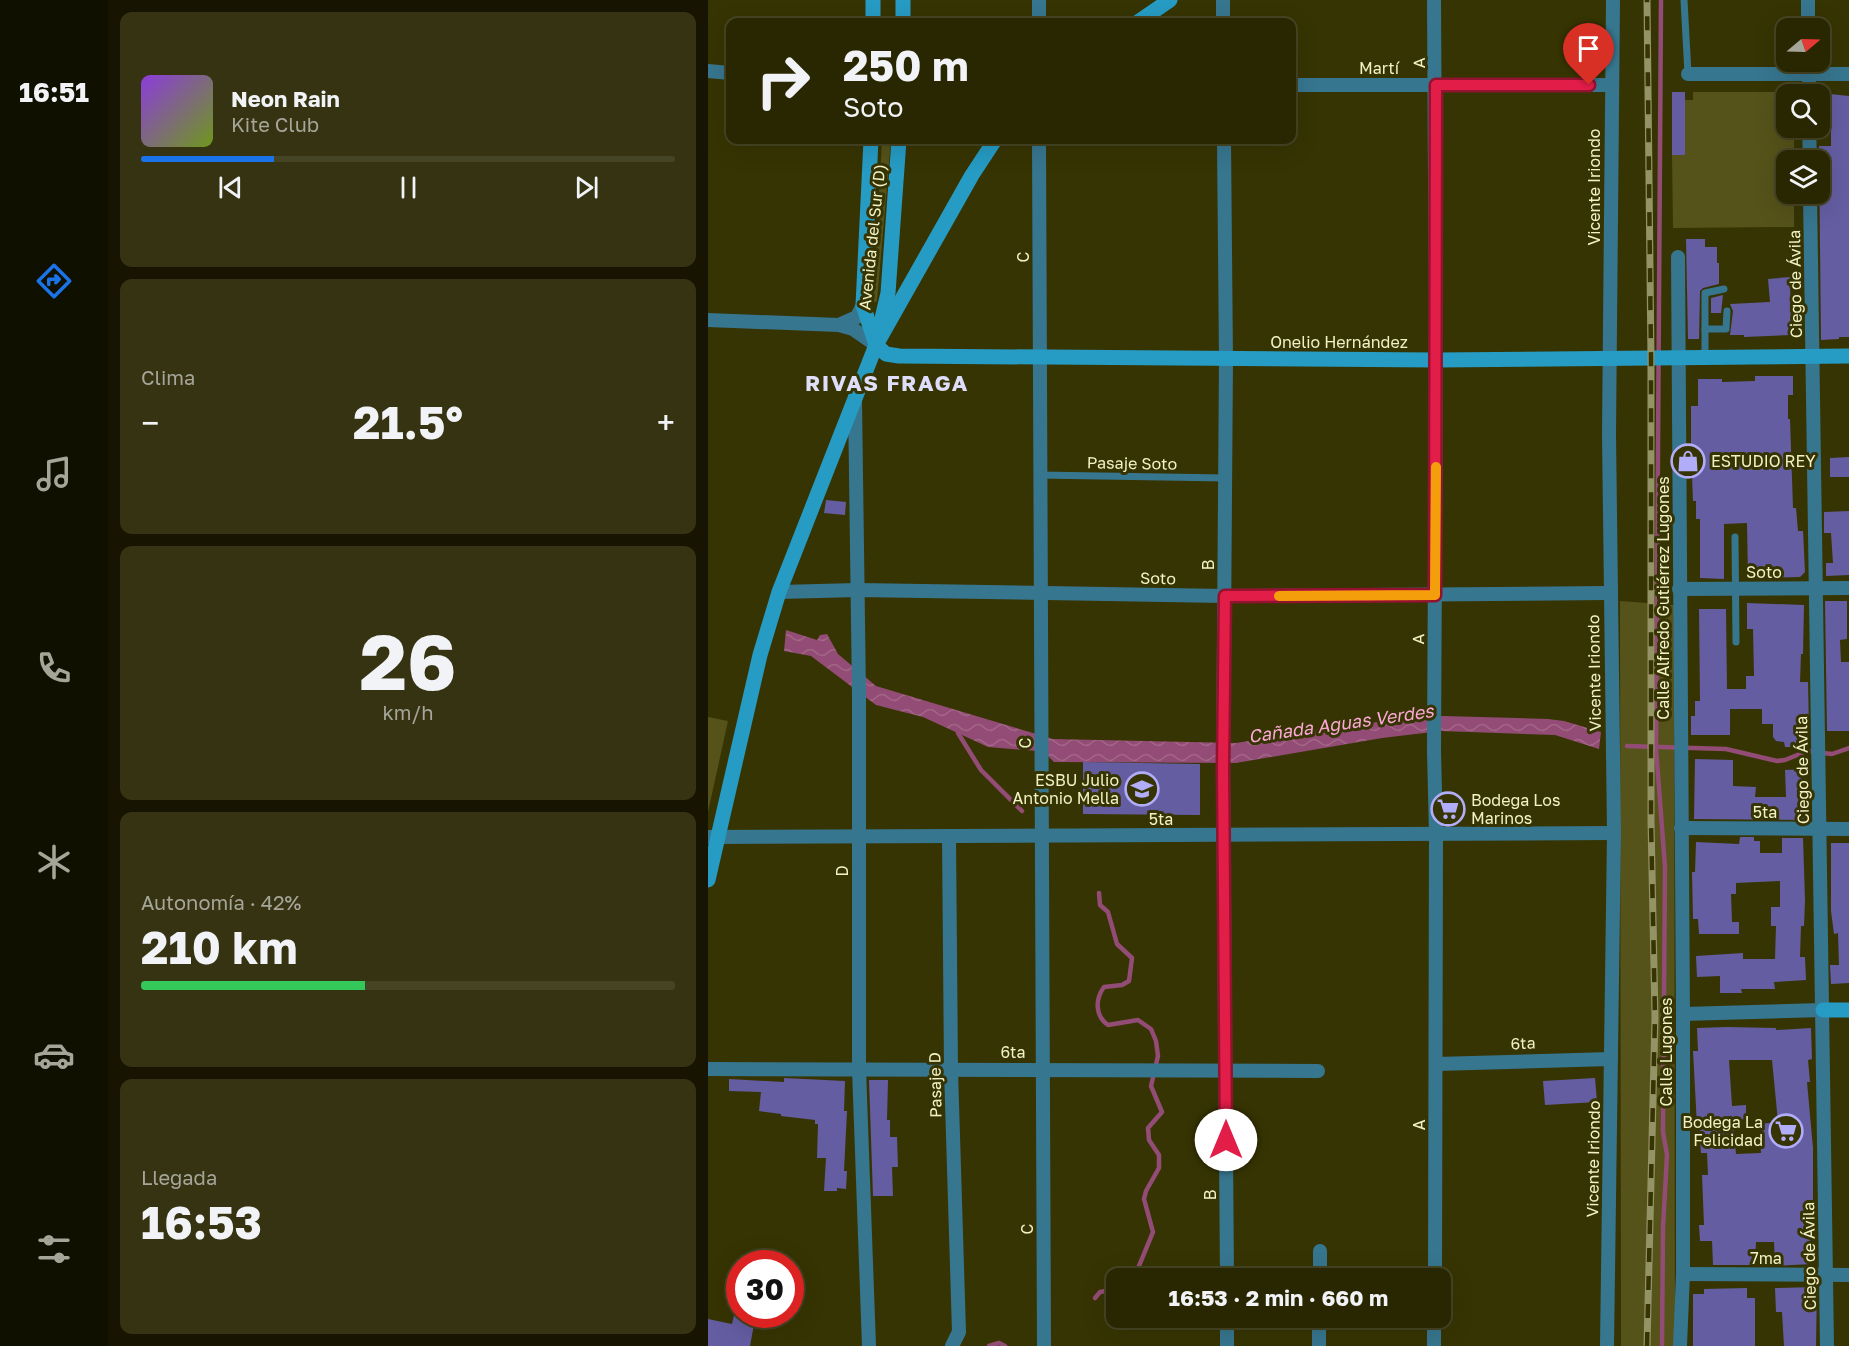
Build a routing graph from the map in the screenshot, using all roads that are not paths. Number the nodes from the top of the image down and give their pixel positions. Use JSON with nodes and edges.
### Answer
{"nodes":[{"id":1,"x":873,"y":0,"type":"edge"},
{"id":2,"x":903,"y":0,"type":"edge"},
{"id":3,"x":1039,"y":0,"type":"edge"},
{"id":4,"x":1170,"y":0,"type":"edge"},
{"id":5,"x":1223,"y":0,"type":"edge"},
{"id":6,"x":1434,"y":0,"type":"edge"},
{"id":7,"x":1613,"y":0,"type":"edge"},
{"id":8,"x":1684,"y":0,"type":"edge"},
{"id":9,"x":1808,"y":0,"type":"edge"},
{"id":10,"x":873,"y":18,"type":"edge"},
{"id":11,"x":903,"y":18,"type":"edge"},
{"id":12,"x":1039,"y":18,"type":"edge"},
{"id":13,"x":1144,"y":18,"type":"edge"},
{"id":14,"x":1223,"y":18,"type":"edge"},
{"id":15,"x":1808,"y":18,"type":"edge"},
{"id":16,"x":708,"y":70,"type":"edge"},
{"id":17,"x":1776,"y":70,"type":"edge"},
{"id":18,"x":1830,"y":71,"type":"edge"},
{"id":19,"x":726,"y":72,"type":"edge"},
{"id":20,"x":1688,"y":74,"type":"joint"},
{"id":21,"x":1849,"y":74,"type":"edge"},
{"id":22,"x":1296,"y":85,"type":"edge"},
{"id":23,"x":1436,"y":85,"type":"junction"},
{"id":24,"x":1611,"y":85,"type":"junction"},
{"id":25,"x":871,"y":144,"type":"edge"},
{"id":26,"x":899,"y":144,"type":"edge"},
{"id":27,"x":992,"y":144,"type":"edge"},
{"id":28,"x":1039,"y":144,"type":"edge"},
{"id":29,"x":1224,"y":144,"type":"edge"},
{"id":30,"x":1810,"y":204,"type":"edge"},
{"id":31,"x":1678,"y":257,"type":"dead end"},
{"id":32,"x":1725,"y":289,"type":"dead end"},
{"id":33,"x":888,"y":293,"type":"junction"},
{"id":34,"x":904,"y":294,"type":"junction"},
{"id":35,"x":863,"y":305,"type":"junction"},
{"id":36,"x":1727,"y":310,"type":"dead end"},
{"id":37,"x":708,"y":320,"type":"edge"},
{"id":38,"x":839,"y":325,"type":"junction"},
{"id":39,"x":1705,"y":329,"type":"junction"},
{"id":40,"x":876,"y":345,"type":"junction"},
{"id":41,"x":1813,"y":356,"type":"junction"},
{"id":42,"x":1849,"y":356,"type":"edge"},
{"id":43,"x":1610,"y":357,"type":"junction"},
{"id":44,"x":1040,"y":358,"type":"junction"},
{"id":45,"x":1668,"y":358,"type":"junction"},
{"id":46,"x":1705,"y":358,"type":"junction"},
{"id":47,"x":1226,"y":360,"type":"junction"},
{"id":48,"x":1436,"y":360,"type":"junction"},
{"id":49,"x":855,"y":395,"type":"junction"},
{"id":50,"x":1039,"y":475,"type":"junction"},
{"id":51,"x":1225,"y":478,"type":"junction"},
{"id":52,"x":1735,"y":537,"type":"dead end"},
{"id":53,"x":1816,"y":588,"type":"junction"},
{"id":54,"x":1849,"y":588,"type":"edge"},
{"id":55,"x":1679,"y":589,"type":"junction"},
{"id":56,"x":1736,"y":589,"type":"junction"},
{"id":57,"x":858,"y":590,"type":"junction"},
{"id":58,"x":778,"y":592,"type":"junction"},
{"id":59,"x":1041,"y":592,"type":"junction"},
{"id":60,"x":1609,"y":593,"type":"junction"},
{"id":61,"x":1435,"y":595,"type":"junction"},
{"id":62,"x":1225,"y":596,"type":"junction"},
{"id":63,"x":1736,"y":642,"type":"dead end"},
{"id":64,"x":1681,"y":758,"type":"joint"},
{"id":65,"x":1681,"y":828,"type":"junction"},
{"id":66,"x":1819,"y":829,"type":"junction"},
{"id":67,"x":1849,"y":829,"type":"edge"},
{"id":68,"x":1614,"y":833,"type":"junction"},
{"id":69,"x":1436,"y":834,"type":"junction"},
{"id":70,"x":1225,"y":835,"type":"junction"},
{"id":71,"x":858,"y":836,"type":"junction"},
{"id":72,"x":1042,"y":836,"type":"junction"},
{"id":73,"x":950,"y":837,"type":"junction"},
{"id":74,"x":713,"y":838,"type":"edge"},
{"id":75,"x":708,"y":880,"type":"edge"},
{"id":76,"x":1849,"y":1010,"type":"edge"},
{"id":77,"x":1823,"y":1011,"type":"junction"},
{"id":78,"x":1683,"y":1014,"type":"junction"},
{"id":79,"x":1611,"y":1059,"type":"junction"},
{"id":80,"x":1436,"y":1064,"type":"junction"},
{"id":81,"x":708,"y":1069,"type":"edge"},
{"id":82,"x":859,"y":1069,"type":"junction"},
{"id":83,"x":951,"y":1070,"type":"junction"},
{"id":84,"x":1042,"y":1070,"type":"junction"},
{"id":85,"x":1226,"y":1071,"type":"junction"},
{"id":86,"x":1318,"y":1071,"type":"dead end"},
{"id":87,"x":1320,"y":1251,"type":"dead end"},
{"id":88,"x":1227,"y":1268,"type":"edge"},
{"id":89,"x":1320,"y":1268,"type":"edge"},
{"id":90,"x":1435,"y":1268,"type":"edge"},
{"id":91,"x":1683,"y":1274,"type":"junction"},
{"id":92,"x":1826,"y":1275,"type":"junction"},
{"id":93,"x":1849,"y":1275,"type":"edge"},
{"id":94,"x":1227,"y":1328,"type":"edge"},
{"id":95,"x":1319,"y":1328,"type":"edge"},
{"id":96,"x":1434,"y":1328,"type":"edge"},
{"id":97,"x":869,"y":1346,"type":"edge"},
{"id":98,"x":952,"y":1346,"type":"edge"},
{"id":99,"x":1044,"y":1346,"type":"edge"},
{"id":100,"x":1227,"y":1346,"type":"edge"},
{"id":101,"x":1319,"y":1346,"type":"edge"},
{"id":102,"x":1434,"y":1346,"type":"edge"},
{"id":103,"x":1607,"y":1346,"type":"edge"},
{"id":104,"x":1680,"y":1346,"type":"edge"},
{"id":105,"x":1827,"y":1346,"type":"edge"}],
"edges":[{"from":1,"to":10,"type":"street"},
{"from":2,"to":11,"type":"street"},
{"from":3,"to":12,"type":"street"},
{"from":4,"to":13,"type":"street"},
{"from":5,"to":14,"type":"street"},
{"from":6,"to":23,"type":"street","name":"A"},
{"from":7,"to":24,"type":"street","name":"Vicente Iriondo"},
{"from":8,"to":20,"type":"lane"},
{"from":9,"to":15,"type":"street"},
{"from":16,"to":19,"type":"street"},
{"from":17,"to":20,"type":"street"},
{"from":18,"to":21,"type":"street"},
{"from":22,"to":23,"type":"street","name":"Martí"},
{"from":23,"to":24,"type":"street","name":"Martí"},
{"from":23,"to":48,"type":"street","name":"A"},
{"from":24,"to":43,"type":"street","name":"Vicente Iriondo"},
{"from":25,"to":35,"type":"street","name":"Avenida del Sur (D)"},
{"from":26,"to":33,"type":"street","name":"Avenida del Sur (D)"},
{"from":27,"to":34,"type":"street"},
{"from":28,"to":44,"type":"street","name":"C"},
{"from":29,"to":47,"type":"street","name":"B"},
{"from":30,"to":41,"type":"street","name":"Ciego de Ávila"},
{"from":31,"to":45,"type":"street","name":"Calle Alfredo Gutiérrez Lugones"},
{"from":32,"to":39,"type":"lane"},
{"from":33,"to":34,"type":"street"},
{"from":33,"to":40,"type":"street","name":"Avenida del Sur (D)"},
{"from":34,"to":40,"type":"street"},
{"from":35,"to":38,"type":"street"},
{"from":35,"to":40,"type":"street","name":"Avenida del Sur (D)"},
{"from":36,"to":39,"type":"lane"},
{"from":37,"to":38,"type":"street","name":"Onelio Hernández"},
{"from":38,"to":40,"type":"street","name":"Onelio Hernández"},
{"from":39,"to":46,"type":"lane"},
{"from":40,"to":44,"type":"street","name":"Onelio Hernández"},
{"from":40,"to":49,"type":"street"},
{"from":41,"to":42,"type":"street","name":"Onelio Hernández"},
{"from":41,"to":46,"type":"street","name":"Onelio Hernández"},
{"from":41,"to":53,"type":"street","name":"Ciego de Ávila"},
{"from":43,"to":45,"type":"street","name":"Onelio Hernández"},
{"from":43,"to":48,"type":"street","name":"Onelio Hernández"},
{"from":43,"to":60,"type":"street","name":"Vicente Iriondo"},
{"from":44,"to":47,"type":"street","name":"Onelio Hernández"},
{"from":44,"to":50,"type":"street","name":"C"},
{"from":45,"to":46,"type":"street","name":"Onelio Hernández"},
{"from":45,"to":55,"type":"street","name":"Calle Alfredo Gutiérrez Lugones"},
{"from":47,"to":48,"type":"street","name":"Onelio Hernández"},
{"from":47,"to":51,"type":"street","name":"B"},
{"from":48,"to":61,"type":"street","name":"A"},
{"from":49,"to":57,"type":"street","name":"D"},
{"from":49,"to":58,"type":"street"},
{"from":50,"to":51,"type":"lane","name":"Pasaje Soto"},
{"from":50,"to":59,"type":"street","name":"C"},
{"from":51,"to":62,"type":"street","name":"B"},
{"from":52,"to":56,"type":"lane"},
{"from":53,"to":54,"type":"street","name":"Soto"},
{"from":53,"to":56,"type":"street","name":"Soto"},
{"from":53,"to":66,"type":"street","name":"Ciego de Ávila"},
{"from":55,"to":56,"type":"street","name":"Soto"},
{"from":55,"to":64,"type":"street","name":"Calle Alfredo Gutiérrez Lugones"},
{"from":56,"to":63,"type":"lane"},
{"from":57,"to":58,"type":"street","name":"Soto"},
{"from":57,"to":59,"type":"street","name":"Soto"},
{"from":57,"to":71,"type":"street","name":"D"},
{"from":58,"to":74,"type":"street"},
{"from":59,"to":62,"type":"street","name":"Soto"},
{"from":59,"to":72,"type":"street","name":"C"},
{"from":60,"to":61,"type":"street","name":"Soto"},
{"from":60,"to":68,"type":"street","name":"Vicente Iriondo"},
{"from":61,"to":62,"type":"street","name":"Soto"},
{"from":61,"to":69,"type":"street","name":"A"},
{"from":62,"to":70,"type":"street","name":"B"},
{"from":64,"to":65,"type":"street","name":"Calle Lugones"},
{"from":65,"to":66,"type":"street","name":"5ta"},
{"from":65,"to":78,"type":"street","name":"Calle Lugones"},
{"from":66,"to":67,"type":"street","name":"5ta"},
{"from":66,"to":77,"type":"street","name":"Ciego de Ávila"},
{"from":68,"to":69,"type":"street","name":"5ta"},
{"from":68,"to":79,"type":"street","name":"Vicente Iriondo"},
{"from":69,"to":70,"type":"street","name":"5ta"},
{"from":69,"to":80,"type":"street","name":"A"},
{"from":70,"to":72,"type":"street","name":"5ta"},
{"from":70,"to":85,"type":"street","name":"B"},
{"from":71,"to":73,"type":"street","name":"5ta"},
{"from":71,"to":74,"type":"street","name":"5ta"},
{"from":71,"to":82,"type":"street","name":"D"},
{"from":72,"to":73,"type":"street","name":"5ta"},
{"from":72,"to":84,"type":"street","name":"C"},
{"from":73,"to":83,"type":"street","name":"Pasaje D"},
{"from":74,"to":75,"type":"street"},
{"from":76,"to":77,"type":"street"},
{"from":77,"to":78,"type":"street"},
{"from":77,"to":92,"type":"street","name":"Ciego de Ávila"},
{"from":78,"to":91,"type":"street","name":"Calle Lugones"},
{"from":79,"to":80,"type":"street","name":"6ta"},
{"from":79,"to":103,"type":"street","name":"Vicente Iriondo"},
{"from":80,"to":90,"type":"street","name":"A"},
{"from":81,"to":82,"type":"street","name":"6ta"},
{"from":82,"to":83,"type":"street","name":"6ta"},
{"from":82,"to":97,"type":"street","name":"D"},
{"from":83,"to":84,"type":"street","name":"6ta"},
{"from":83,"to":98,"type":"street","name":"Pasaje D"},
{"from":84,"to":85,"type":"street","name":"6ta"},
{"from":84,"to":99,"type":"street","name":"C"},
{"from":85,"to":86,"type":"street","name":"6ta"},
{"from":85,"to":88,"type":"street","name":"B"},
{"from":87,"to":89,"type":"street"},
{"from":91,"to":92,"type":"street","name":"7ma"},
{"from":91,"to":104,"type":"street","name":"Calle Lugones"},
{"from":92,"to":93,"type":"street","name":"7ma"},
{"from":92,"to":105,"type":"street","name":"Ciego de Ávila"},
{"from":94,"to":100,"type":"street"},
{"from":95,"to":101,"type":"street"},
{"from":96,"to":102,"type":"street"}]}
